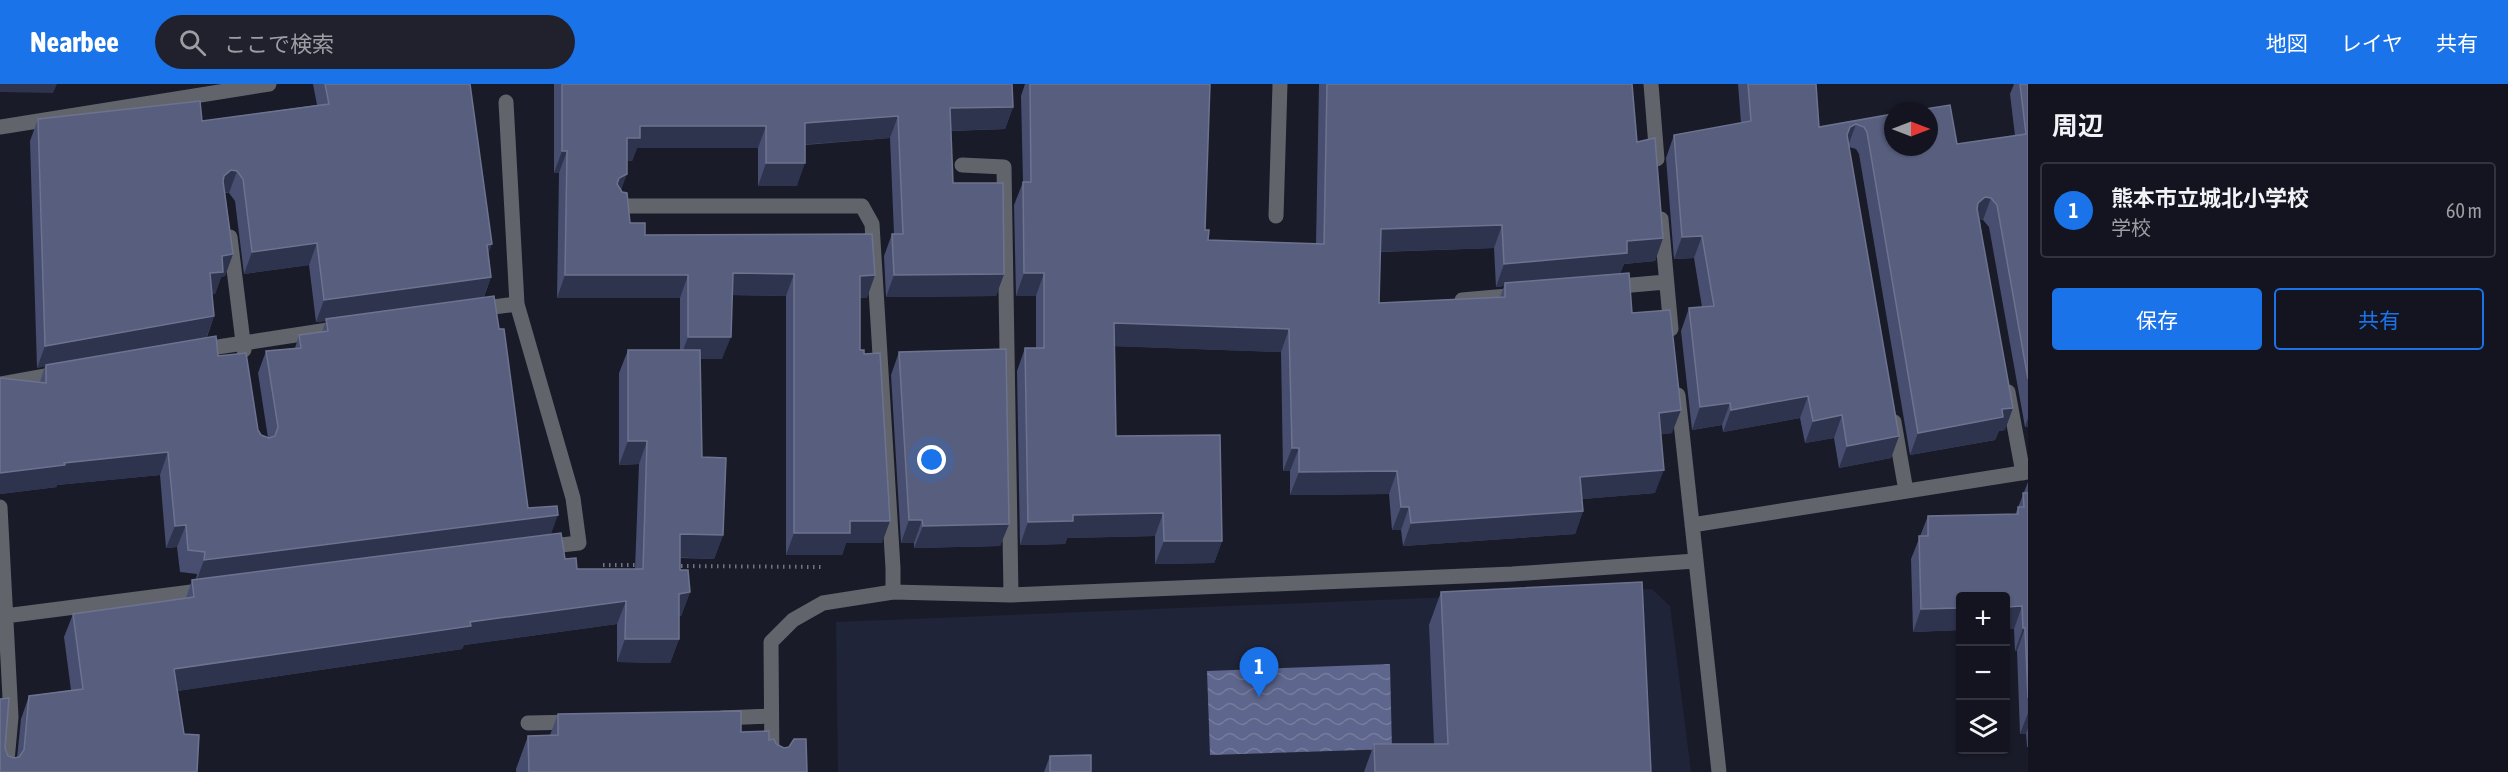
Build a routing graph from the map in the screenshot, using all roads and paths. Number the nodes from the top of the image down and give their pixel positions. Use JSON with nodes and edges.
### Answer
{"nodes":[{"id":1,"x":269,"y":84,"type":"edge"},
{"id":2,"x":1280,"y":84,"type":"edge"},
{"id":3,"x":1651,"y":84,"type":"edge"},
{"id":4,"x":506,"y":102,"type":"dead end"},
{"id":5,"x":0,"y":127,"type":"edge"},
{"id":6,"x":962,"y":165,"type":"dead end"},
{"id":7,"x":1658,"y":177,"type":"edge"},
{"id":8,"x":1660,"y":200,"type":"edge"},
{"id":9,"x":619,"y":206,"type":"edge"},
{"id":10,"x":1276,"y":216,"type":"dead end"},
{"id":11,"x":228,"y":225,"type":"edge"},
{"id":12,"x":1666,"y":282,"type":"junction"},
{"id":13,"x":1595,"y":288,"type":"edge"},
{"id":14,"x":1537,"y":293,"type":"edge"},
{"id":15,"x":1443,"y":301,"type":"edge"},
{"id":16,"x":517,"y":304,"type":"junction"},
{"id":17,"x":459,"y":312,"type":"edge"},
{"id":18,"x":357,"y":326,"type":"edge"},
{"id":19,"x":1672,"y":340,"type":"edge"},
{"id":20,"x":243,"y":342,"type":"junction"},
{"id":21,"x":185,"y":352,"type":"edge"},
{"id":22,"x":246,"y":364,"type":"edge"},
{"id":23,"x":81,"y":370,"type":"edge"},
{"id":24,"x":1676,"y":374,"type":"edge"},
{"id":25,"x":2006,"y":380,"type":"edge"},
{"id":26,"x":0,"y":384,"type":"edge"},
{"id":27,"x":1892,"y":410,"type":"edge"},
{"id":28,"x":2025,"y":473,"type":"edge"},
{"id":29,"x":1906,"y":491,"type":"junction"},
{"id":30,"x":0,"y":507,"type":"edge"},
{"id":31,"x":1692,"y":525,"type":"junction"},
{"id":32,"x":579,"y":543,"type":"junction"},
{"id":33,"x":532,"y":549,"type":"edge"},
{"id":34,"x":1695,"y":561,"type":"junction"},
{"id":35,"x":649,"y":565,"type":"edge"},
{"id":36,"x":672,"y":566,"type":"edge"},
{"id":37,"x":835,"y":567,"type":"dead end"},
{"id":38,"x":227,"y":588,"type":"edge"},
{"id":39,"x":892,"y":592,"type":"junction"},
{"id":40,"x":1011,"y":595,"type":"junction"},
{"id":41,"x":5,"y":616,"type":"junction"},
{"id":42,"x":771,"y":716,"type":"junction"},
{"id":43,"x":701,"y":718,"type":"edge"},
{"id":44,"x":597,"y":721,"type":"edge"},
{"id":45,"x":528,"y":723,"type":"dead end"},
{"id":46,"x":6,"y":772,"type":"edge"},
{"id":47,"x":772,"y":772,"type":"edge"},
{"id":48,"x":1719,"y":772,"type":"edge"}],
"edges":[{"from":1,"to":5,"type":"street"},
{"from":2,"to":10,"type":"street"},
{"from":3,"to":7,"type":"street"},
{"from":4,"to":16,"type":"street"},
{"from":6,"to":40,"type":"street"},
{"from":8,"to":12,"type":"street"},
{"from":9,"to":39,"type":"street"},
{"from":11,"to":20,"type":"street"},
{"from":12,"to":13,"type":"street"},
{"from":12,"to":19,"type":"street"},
{"from":14,"to":15,"type":"street"},
{"from":16,"to":17,"type":"street"},
{"from":16,"to":32,"type":"street"},
{"from":18,"to":20,"type":"street"},
{"from":20,"to":21,"type":"street"},
{"from":20,"to":22,"type":"street"},
{"from":23,"to":26,"type":"street"},
{"from":24,"to":31,"type":"street"},
{"from":25,"to":28,"type":"street"},
{"from":27,"to":29,"type":"street"},
{"from":28,"to":29,"type":"street"},
{"from":29,"to":31,"type":"street"},
{"from":30,"to":41,"type":"street"},
{"from":31,"to":34,"type":"street"},
{"from":32,"to":33,"type":"street"},
{"from":32,"to":35,"type":"path"},
{"from":34,"to":40,"type":"street"},
{"from":34,"to":48,"type":"street"},
{"from":36,"to":37,"type":"path"},
{"from":38,"to":41,"type":"street"},
{"from":39,"to":40,"type":"street"},
{"from":39,"to":42,"type":"street"},
{"from":41,"to":46,"type":"street"},
{"from":42,"to":43,"type":"street"},
{"from":42,"to":47,"type":"street"},
{"from":44,"to":45,"type":"street"}]}
